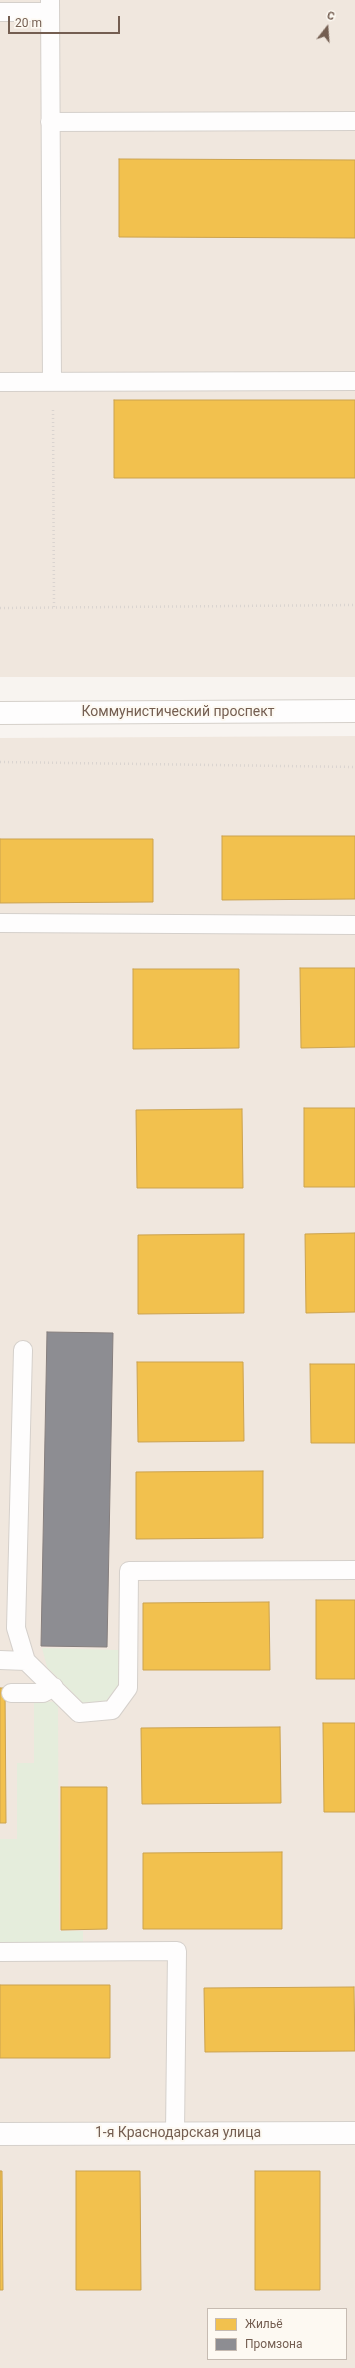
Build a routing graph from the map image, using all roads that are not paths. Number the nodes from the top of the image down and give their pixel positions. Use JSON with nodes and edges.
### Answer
{"nodes":[{"id":1,"x":50,"y":6,"type":"edge"},
{"id":2,"x":0,"y":12,"type":"edge"},
{"id":3,"x":355,"y":121,"type":"edge"},
{"id":4,"x":50,"y":122,"type":"junction"},
{"id":5,"x":355,"y":381,"type":"edge"},
{"id":6,"x":0,"y":382,"type":"edge"},
{"id":7,"x":52,"y":382,"type":"junction"},
{"id":8,"x":355,"y":711,"type":"edge"},
{"id":9,"x":0,"y":713,"type":"edge"},
{"id":10,"x":0,"y":923,"type":"edge"},
{"id":11,"x":355,"y":926,"type":"edge"},
{"id":12,"x":23,"y":1350,"type":"dead end"},
{"id":13,"x":355,"y":1570,"type":"edge"},
{"id":14,"x":0,"y":1660,"type":"edge"},
{"id":15,"x":26,"y":1661,"type":"junction"},
{"id":16,"x":54,"y":1687,"type":"junction"},
{"id":17,"x":11,"y":1693,"type":"dead end"},
{"id":18,"x":0,"y":1952,"type":"edge"},
{"id":19,"x":175,"y":2133,"type":"junction"},
{"id":20,"x":355,"y":2133,"type":"edge"},
{"id":21,"x":0,"y":2134,"type":"edge"}],
"edges":[{"from":1,"to":2,"type":"lane"},
{"from":1,"to":4,"type":"lane"},
{"from":3,"to":4,"type":"lane"},
{"from":4,"to":7,"type":"lane"},
{"from":5,"to":7,"type":"lane"},
{"from":6,"to":7,"type":"lane"},
{"from":8,"to":9,"type":"street","name":"Коммунистический проспект"},
{"from":10,"to":11,"type":"lane"},
{"from":12,"to":15,"type":"lane"},
{"from":13,"to":16,"type":"lane"},
{"from":14,"to":15,"type":"lane"},
{"from":15,"to":16,"type":"lane"},
{"from":16,"to":17,"type":"lane"},
{"from":18,"to":19,"type":"lane"},
{"from":19,"to":20,"type":"street","name":"1-я Краснодарская улица"},
{"from":19,"to":21,"type":"street","name":"1-я Краснодарская улица"}]}
